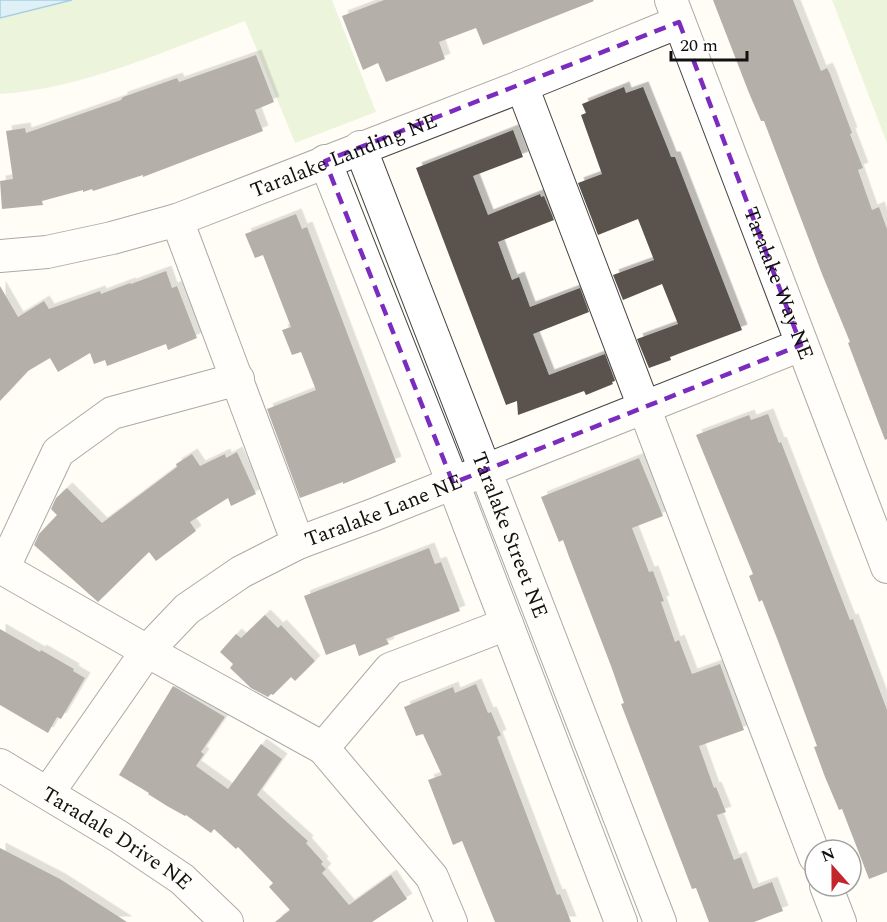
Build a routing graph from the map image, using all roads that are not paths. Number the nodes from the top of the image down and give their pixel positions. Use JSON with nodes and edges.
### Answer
{"nodes":[{"id":1,"x":675,"y":11,"type":"edge"},
{"id":2,"x":522,"y":86,"type":"junction"},
{"id":3,"x":360,"y":147,"type":"junction"},
{"id":4,"x":325,"y":161,"type":"junction"},
{"id":5,"x":177,"y":219,"type":"junction"},
{"id":6,"x":0,"y":255,"type":"edge"},
{"id":7,"x":801,"y":345,"type":"junction"},
{"id":8,"x":238,"y":380,"type":"junction"},
{"id":9,"x":645,"y":408,"type":"junction"},
{"id":10,"x":485,"y":471,"type":"junction"},
{"id":11,"x":453,"y":483,"type":"junction"},
{"id":12,"x":298,"y":543,"type":"junction"},
{"id":13,"x":887,"y":567,"type":"edge"},
{"id":14,"x":2,"y":568,"type":"edge"},
{"id":15,"x":507,"y":624,"type":"junction"},
{"id":16,"x":147,"y":651,"type":"junction"},
{"id":17,"x":323,"y":748,"type":"junction"},
{"id":18,"x":0,"y":765,"type":"edge"},
{"id":19,"x":48,"y":793,"type":"junction"},
{"id":20,"x":808,"y":838,"type":"edge"},
{"id":21,"x":831,"y":898,"type":"edge"},
{"id":22,"x":227,"y":922,"type":"edge"},
{"id":23,"x":452,"y":922,"type":"edge"},
{"id":24,"x":621,"y":922,"type":"edge"},
{"id":25,"x":660,"y":922,"type":"edge"},
{"id":26,"x":840,"y":922,"type":"edge"}],
"edges":[{"from":1,"to":2,"type":"street","name":"Taralake Landing NE"},
{"from":1,"to":7,"type":"street","name":"Taralake Way NE"},
{"from":2,"to":3,"type":"street","name":"Taralake Landing NE"},
{"from":2,"to":9,"type":"street"},
{"from":3,"to":4,"type":"street","name":"Taralake Landing NE"},
{"from":3,"to":10,"type":"street","name":"Taralake Street NE"},
{"from":4,"to":5,"type":"street","name":"Taralake Landing NE"},
{"from":4,"to":11,"type":"street","name":"Taralake Street NE"},
{"from":5,"to":6,"type":"street","name":"Taralake Landing NE"},
{"from":5,"to":8,"type":"street"},
{"from":7,"to":9,"type":"street","name":"Taralake Lane NE"},
{"from":7,"to":13,"type":"street","name":"Taralake Way NE"},
{"from":8,"to":12,"type":"street"},
{"from":8,"to":14,"type":"street"},
{"from":9,"to":10,"type":"street","name":"Taralake Lane NE"},
{"from":9,"to":20,"type":"street"},
{"from":10,"to":11,"type":"street","name":"Taralake Lane NE"},
{"from":10,"to":25,"type":"street","name":"Taralake Street NE"},
{"from":11,"to":12,"type":"street","name":"Taralake Lane NE"},
{"from":11,"to":15,"type":"street","name":"Taralake Street NE"},
{"from":12,"to":16,"type":"street","name":"Taralake Lane NE"},
{"from":14,"to":16,"type":"street"},
{"from":15,"to":17,"type":"street"},
{"from":15,"to":24,"type":"street","name":"Taralake Street NE"},
{"from":16,"to":17,"type":"street"},
{"from":16,"to":19,"type":"street","name":"Taralake Lane NE"},
{"from":17,"to":23,"type":"street"},
{"from":18,"to":19,"type":"street","name":"Taradale Drive NE"},
{"from":19,"to":22,"type":"street","name":"Taradale Drive NE"},
{"from":21,"to":26,"type":"street"}]}
